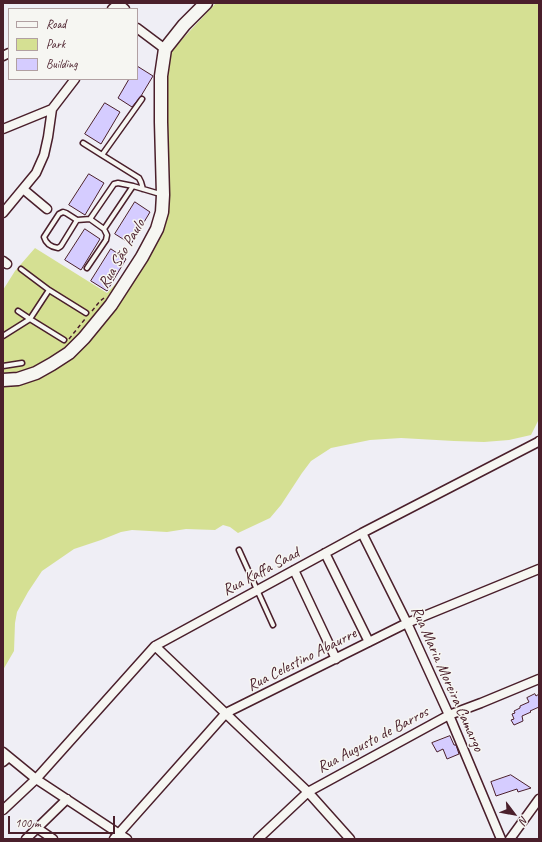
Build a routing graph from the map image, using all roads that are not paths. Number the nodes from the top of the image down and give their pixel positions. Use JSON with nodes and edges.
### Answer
{"nodes":[{"id":1,"x":206,"y":3,"type":"edge"},
{"id":2,"x":127,"y":6,"type":"edge"},
{"id":3,"x":113,"y":8,"type":"edge"},
{"id":4,"x":138,"y":29,"type":"edge"},
{"id":5,"x":165,"y":49,"type":"junction"},
{"id":6,"x":74,"y":80,"type":"edge"},
{"id":7,"x":142,"y":99,"type":"dead end"},
{"id":8,"x":52,"y":109,"type":"junction"},
{"id":9,"x":3,"y":129,"type":"edge"},
{"id":10,"x":83,"y":143,"type":"dead end"},
{"id":11,"x":102,"y":155,"type":"junction"},
{"id":12,"x":133,"y":186,"type":"junction"},
{"id":13,"x":23,"y":189,"type":"junction"},
{"id":14,"x":143,"y":189,"type":"junction"},
{"id":15,"x":164,"y":195,"type":"junction"},
{"id":16,"x":47,"y":209,"type":"dead end"},
{"id":17,"x":3,"y":213,"type":"edge"},
{"id":18,"x":90,"y":219,"type":"junction"},
{"id":19,"x":77,"y":220,"type":"junction"},
{"id":20,"x":104,"y":229,"type":"junction"},
{"id":21,"x":87,"y":268,"type":"dead end"},
{"id":22,"x":20,"y":269,"type":"dead end"},
{"id":23,"x":49,"y":290,"type":"junction"},
{"id":24,"x":18,"y":311,"type":"dead end"},
{"id":25,"x":86,"y":313,"type":"dead end"},
{"id":26,"x":30,"y":319,"type":"junction"},
{"id":27,"x":3,"y":336,"type":"edge"},
{"id":28,"x":64,"y":340,"type":"dead end"},
{"id":29,"x":22,"y":363,"type":"dead end"},
{"id":30,"x":3,"y":366,"type":"edge"},
{"id":31,"x":3,"y":380,"type":"edge"},
{"id":32,"x":539,"y":442,"type":"edge"},
{"id":33,"x":362,"y":533,"type":"junction"},
{"id":34,"x":239,"y":550,"type":"dead end"},
{"id":35,"x":325,"y":553,"type":"junction"},
{"id":36,"x":539,"y":569,"type":"edge"},
{"id":37,"x":294,"y":570,"type":"junction"},
{"id":38,"x":257,"y":590,"type":"junction"},
{"id":39,"x":407,"y":623,"type":"junction"},
{"id":40,"x":273,"y":625,"type":"dead end"},
{"id":41,"x":369,"y":642,"type":"junction"},
{"id":42,"x":155,"y":646,"type":"junction"},
{"id":43,"x":336,"y":659,"type":"junction"},
{"id":44,"x":539,"y":679,"type":"edge"},
{"id":45,"x":226,"y":713,"type":"junction"},
{"id":46,"x":450,"y":715,"type":"junction"},
{"id":47,"x":5,"y":757,"type":"edge"},
{"id":48,"x":36,"y":779,"type":"junction"},
{"id":49,"x":308,"y":792,"type":"junction"},
{"id":50,"x":67,"y":799,"type":"junction"},
{"id":51,"x":539,"y":799,"type":"edge"},
{"id":52,"x":3,"y":810,"type":"edge"},
{"id":53,"x":37,"y":828,"type":"junction"},
{"id":54,"x":116,"y":836,"type":"edge"},
{"id":55,"x":26,"y":839,"type":"edge"},
{"id":56,"x":53,"y":839,"type":"edge"},
{"id":57,"x":127,"y":839,"type":"edge"},
{"id":58,"x":258,"y":839,"type":"edge"},
{"id":59,"x":350,"y":839,"type":"edge"},
{"id":60,"x":501,"y":839,"type":"edge"},
{"id":61,"x":510,"y":839,"type":"edge"}],
"edges":[{"from":1,"to":5,"type":"street","name":"Rua São Paulo"},
{"from":2,"to":3,"type":"street"},
{"from":4,"to":5,"type":"street"},
{"from":5,"to":15,"type":"street","name":"Rua São Paulo"},
{"from":6,"to":8,"type":"street"},
{"from":7,"to":11,"type":"lane"},
{"from":8,"to":9,"type":"street"},
{"from":8,"to":13,"type":"street"},
{"from":10,"to":11,"type":"lane"},
{"from":11,"to":14,"type":"lane"},
{"from":12,"to":14,"type":"lane"},
{"from":12,"to":18,"type":"lane"},
{"from":12,"to":20,"type":"lane"},
{"from":13,"to":16,"type":"street"},
{"from":13,"to":17,"type":"street"},
{"from":14,"to":15,"type":"lane"},
{"from":15,"to":31,"type":"street","name":"Rua São Paulo"},
{"from":18,"to":19,"type":"lane"},
{"from":18,"to":20,"type":"lane"},
{"from":19,"to":19,"type":"lane"},
{"from":20,"to":21,"type":"lane"},
{"from":22,"to":23,"type":"lane"},
{"from":23,"to":25,"type":"lane"},
{"from":23,"to":26,"type":"lane"},
{"from":24,"to":26,"type":"lane"},
{"from":26,"to":27,"type":"lane"},
{"from":26,"to":28,"type":"lane"},
{"from":29,"to":30,"type":"lane"},
{"from":32,"to":33,"type":"street","name":"Rua Kaffa Saad"},
{"from":33,"to":35,"type":"street","name":"Rua Kaffa Saad"},
{"from":33,"to":39,"type":"street","name":"Rua Maria Moreira Camargo"},
{"from":34,"to":38,"type":"lane"},
{"from":35,"to":37,"type":"street","name":"Rua Kaffa Saad"},
{"from":35,"to":41,"type":"street"},
{"from":36,"to":39,"type":"street","name":"Rua Celestino Abaurre"},
{"from":37,"to":38,"type":"street","name":"Rua Kaffa Saad"},
{"from":37,"to":43,"type":"street"},
{"from":38,"to":40,"type":"lane"},
{"from":38,"to":42,"type":"street","name":"Rua Kaffa Saad"},
{"from":39,"to":41,"type":"street","name":"Rua Celestino Abaurre"},
{"from":39,"to":46,"type":"street","name":"Rua Maria Moreira Camargo"},
{"from":41,"to":43,"type":"street","name":"Rua Celestino Abaurre"},
{"from":42,"to":45,"type":"street"},
{"from":42,"to":48,"type":"street","name":"Rua Kaffa Saad"},
{"from":43,"to":45,"type":"street","name":"Rua Celestino Abaurre"},
{"from":44,"to":46,"type":"street","name":"Rua Augusto de Barros"},
{"from":45,"to":49,"type":"street"},
{"from":45,"to":54,"type":"street","name":"Rua Celestino Abaurre"},
{"from":46,"to":49,"type":"street","name":"Rua Augusto de Barros"},
{"from":46,"to":60,"type":"street","name":"Rua Maria Moreira Camargo"},
{"from":47,"to":48,"type":"street"},
{"from":48,"to":50,"type":"street"},
{"from":48,"to":52,"type":"street","name":"Rua Kaffa Saad"},
{"from":49,"to":58,"type":"street","name":"Rua Augusto de Barros"},
{"from":49,"to":59,"type":"street"},
{"from":50,"to":53,"type":"street"},
{"from":50,"to":54,"type":"street"},
{"from":51,"to":61,"type":"street"},
{"from":53,"to":55,"type":"street"},
{"from":53,"to":56,"type":"street"},
{"from":54,"to":57,"type":"street"}]}
